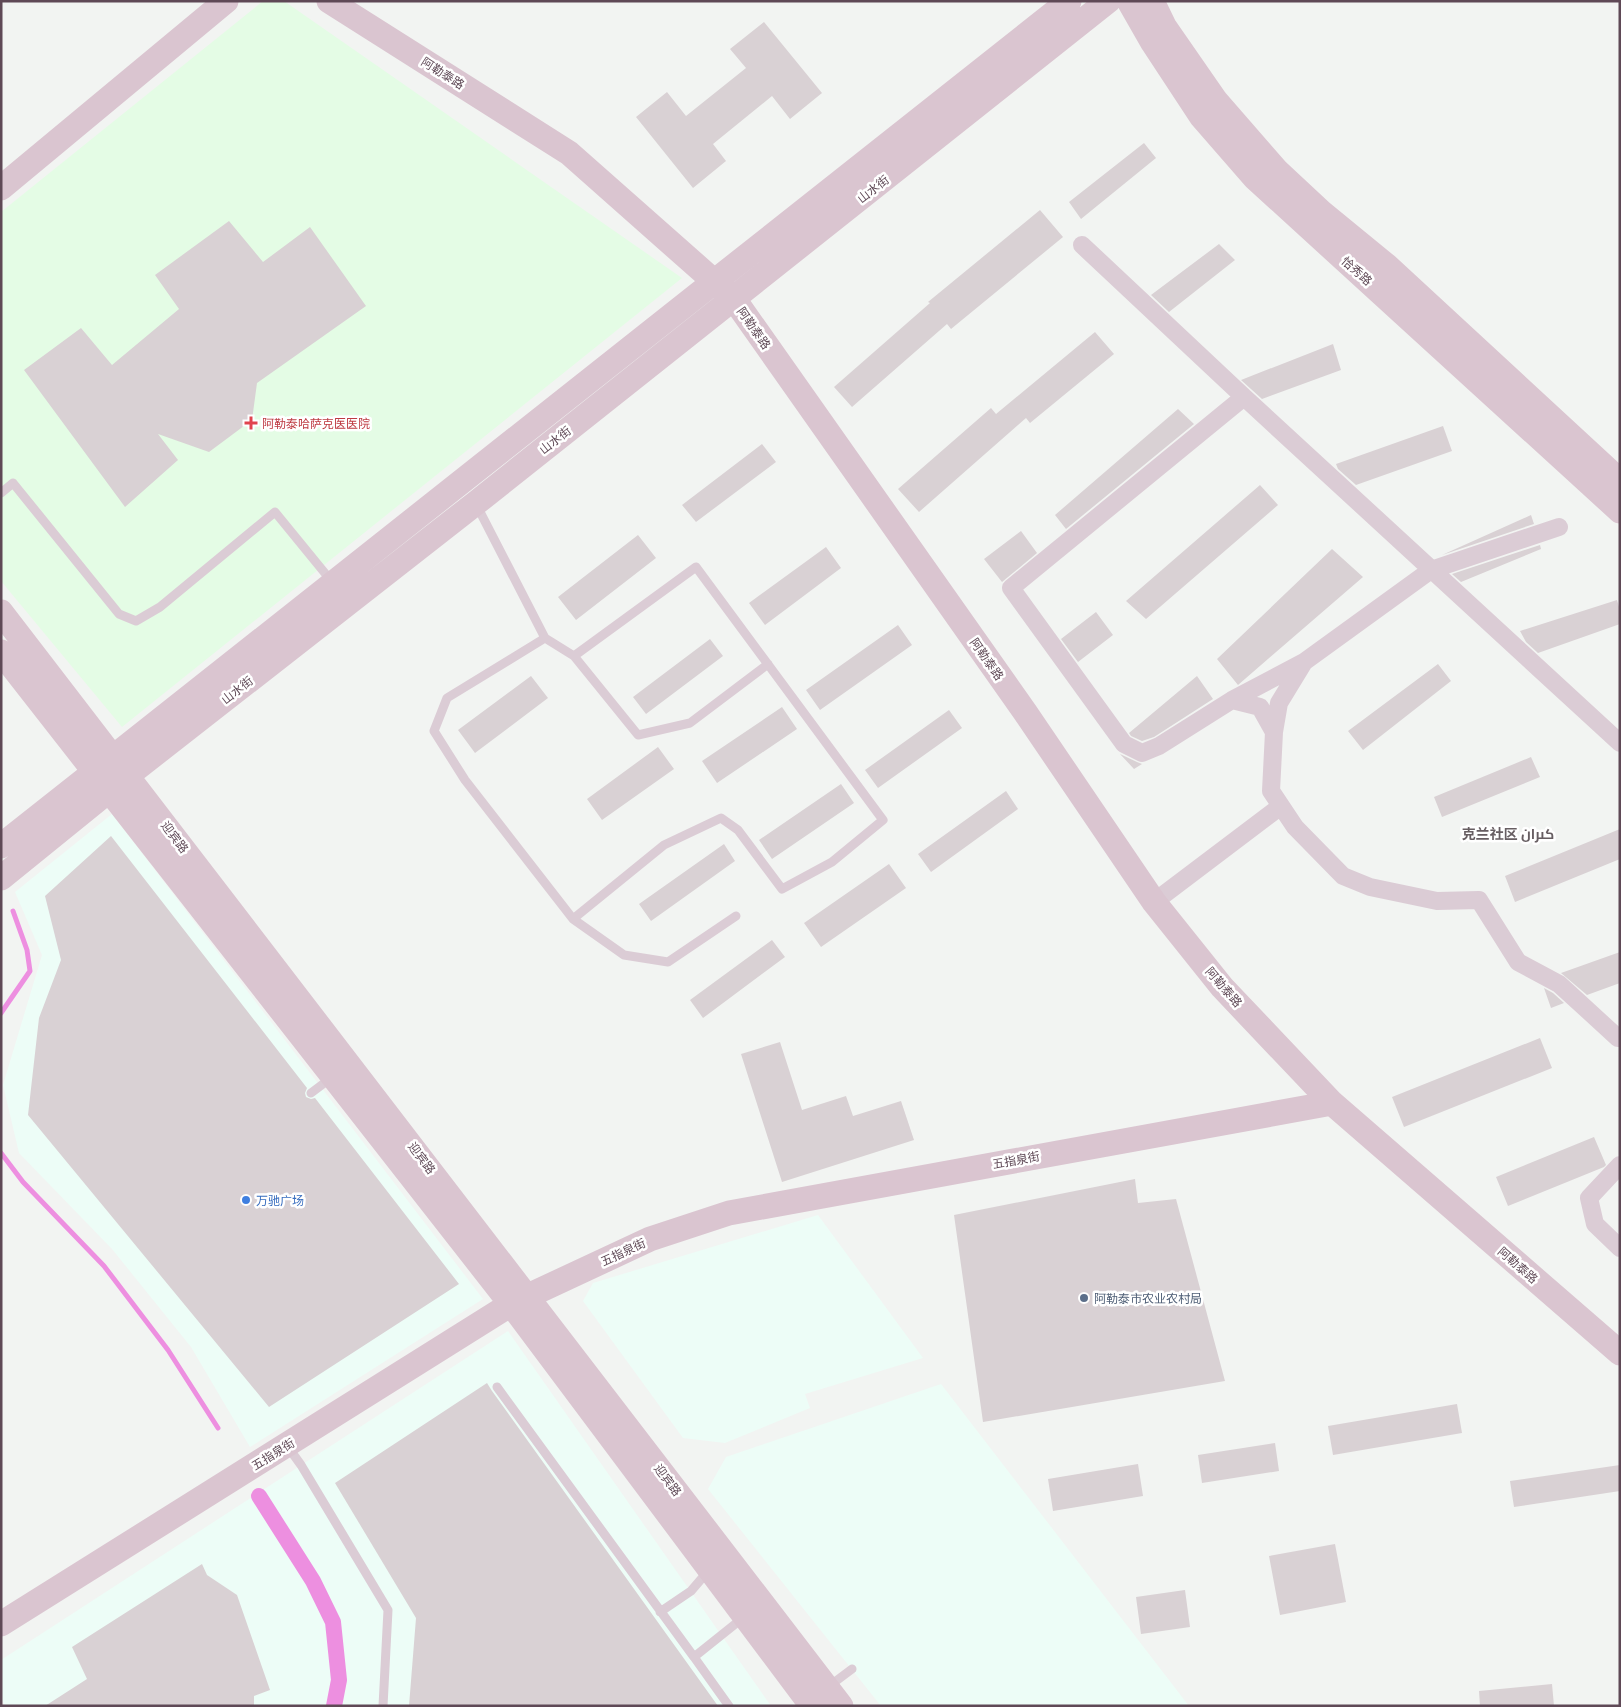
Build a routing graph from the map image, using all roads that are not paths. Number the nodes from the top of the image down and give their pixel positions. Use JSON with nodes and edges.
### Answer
{"nodes":[{"id":1,"x":226,"y":1,"type":"edge"},
{"id":2,"x":329,"y":1,"type":"edge"},
{"id":3,"x":1069,"y":1,"type":"edge"},
{"id":4,"x":1108,"y":1,"type":"edge"},
{"id":5,"x":1129,"y":1,"type":"edge"},
{"id":6,"x":1152,"y":1,"type":"edge"},
{"id":7,"x":1,"y":188,"type":"edge"},
{"id":8,"x":1082,"y":245,"type":"dead end"},
{"id":9,"x":714,"y":282,"type":"junction"},
{"id":10,"x":734,"y":299,"type":"junction"},
{"id":11,"x":1244,"y":397,"type":"junction"},
{"id":12,"x":1620,"y":481,"type":"edge"},
{"id":13,"x":1,"y":493,"type":"edge"},
{"id":14,"x":476,"y":503,"type":"junction"},
{"id":15,"x":1620,"y":511,"type":"edge"},
{"id":16,"x":1559,"y":527,"type":"dead end"},
{"id":17,"x":1431,"y":570,"type":"junction"},
{"id":18,"x":342,"y":592,"type":"junction"},
{"id":19,"x":1,"y":612,"type":"edge"},
{"id":20,"x":545,"y":638,"type":"junction"},
{"id":21,"x":1,"y":652,"type":"edge"},
{"id":22,"x":574,"y":656,"type":"junction"},
{"id":23,"x":1304,"y":662,"type":"junction"},
{"id":24,"x":768,"y":664,"type":"junction"},
{"id":25,"x":1232,"y":700,"type":"junction"},
{"id":26,"x":1274,"y":732,"type":"junction"},
{"id":27,"x":1620,"y":743,"type":"edge"},
{"id":28,"x":112,"y":773,"type":"junction"},
{"id":29,"x":1281,"y":806,"type":"junction"},
{"id":30,"x":1,"y":846,"type":"edge"},
{"id":31,"x":1,"y":878,"type":"edge"},
{"id":32,"x":1154,"y":902,"type":"junction"},
{"id":33,"x":736,"y":916,"type":"dead end"},
{"id":34,"x":573,"y":919,"type":"junction"},
{"id":35,"x":1619,"y":1040,"type":"edge"},
{"id":36,"x":333,"y":1076,"type":"junction"},
{"id":37,"x":311,"y":1093,"type":"dead end"},
{"id":38,"x":1332,"y":1103,"type":"junction"},
{"id":39,"x":1620,"y":1165,"type":"edge"},
{"id":40,"x":1620,"y":1248,"type":"edge"},
{"id":41,"x":519,"y":1300,"type":"junction"},
{"id":42,"x":1620,"y":1353,"type":"edge"},
{"id":43,"x":497,"y":1387,"type":"dead end"},
{"id":44,"x":286,"y":1445,"type":"junction"},
{"id":45,"x":718,"y":1562,"type":"junction"},
{"id":46,"x":754,"y":1610,"type":"junction"},
{"id":47,"x":660,"y":1612,"type":"junction"},
{"id":48,"x":1,"y":1624,"type":"edge"},
{"id":49,"x":694,"y":1657,"type":"junction"},
{"id":50,"x":852,"y":1669,"type":"dead end"},
{"id":51,"x":821,"y":1698,"type":"edge"},
{"id":52,"x":383,"y":1706,"type":"edge"},
{"id":53,"x":729,"y":1706,"type":"edge"}],
"edges":[{"from":1,"to":7,"type":"main road"},
{"from":2,"to":9,"type":"main road","name":"阿勒泰路"},
{"from":3,"to":9,"type":"main road","name":"山水街"},
{"from":4,"to":10,"type":"main road","name":"山水街"},
{"from":5,"to":15,"type":"main road","name":"恰秀路"},
{"from":6,"to":12,"type":"main road","name":"恰秀路"},
{"from":8,"to":11,"type":"street"},
{"from":9,"to":10,"type":"main road","name":"阿勒泰路"},
{"from":9,"to":18,"type":"main road","name":"山水街"},
{"from":10,"to":14,"type":"main road","name":"山水街"},
{"from":10,"to":32,"type":"main road","name":"阿勒泰路"},
{"from":11,"to":17,"type":"street"},
{"from":11,"to":25,"type":"street"},
{"from":13,"to":18,"type":"lane"},
{"from":14,"to":18,"type":"main road","name":"山水街"},
{"from":14,"to":20,"type":"lane"},
{"from":16,"to":17,"type":"street"},
{"from":17,"to":23,"type":"street"},
{"from":17,"to":27,"type":"street"},
{"from":18,"to":28,"type":"main road","name":"山水街"},
{"from":19,"to":28,"type":"main road","name":"迎宾路"},
{"from":20,"to":22,"type":"lane"},
{"from":20,"to":34,"type":"lane"},
{"from":21,"to":28,"type":"main road","name":"迎宾路"},
{"from":22,"to":24,"type":"lane"},
{"from":22,"to":24,"type":"lane"},
{"from":23,"to":25,"type":"street"},
{"from":23,"to":26,"type":"street"},
{"from":24,"to":34,"type":"lane"},
{"from":25,"to":26,"type":"street"},
{"from":26,"to":29,"type":"street"},
{"from":28,"to":30,"type":"main road","name":"山水街"},
{"from":28,"to":31,"type":"main road","name":"山水街"},
{"from":28,"to":36,"type":"main road","name":"迎宾路"},
{"from":28,"to":41,"type":"main road","name":"迎宾路"},
{"from":29,"to":32,"type":"street"},
{"from":29,"to":35,"type":"street"},
{"from":32,"to":38,"type":"main road","name":"阿勒泰路"},
{"from":33,"to":34,"type":"lane"},
{"from":36,"to":37,"type":"lane"},
{"from":36,"to":41,"type":"main road","name":"迎宾路"},
{"from":38,"to":41,"type":"main road","name":"五指泉街"},
{"from":38,"to":42,"type":"main road","name":"阿勒泰路"},
{"from":39,"to":40,"type":"street"},
{"from":41,"to":44,"type":"main road","name":"五指泉街"},
{"from":41,"to":45,"type":"main road","name":"迎宾路"},
{"from":43,"to":47,"type":"lane"},
{"from":44,"to":48,"type":"main road","name":"五指泉街"},
{"from":44,"to":52,"type":"lane"},
{"from":45,"to":46,"type":"main road","name":"迎宾路"},
{"from":45,"to":47,"type":"lane"},
{"from":46,"to":49,"type":"lane"},
{"from":46,"to":51,"type":"main road","name":"迎宾路"},
{"from":47,"to":49,"type":"lane"},
{"from":49,"to":53,"type":"lane"},
{"from":50,"to":51,"type":"lane"}]}
